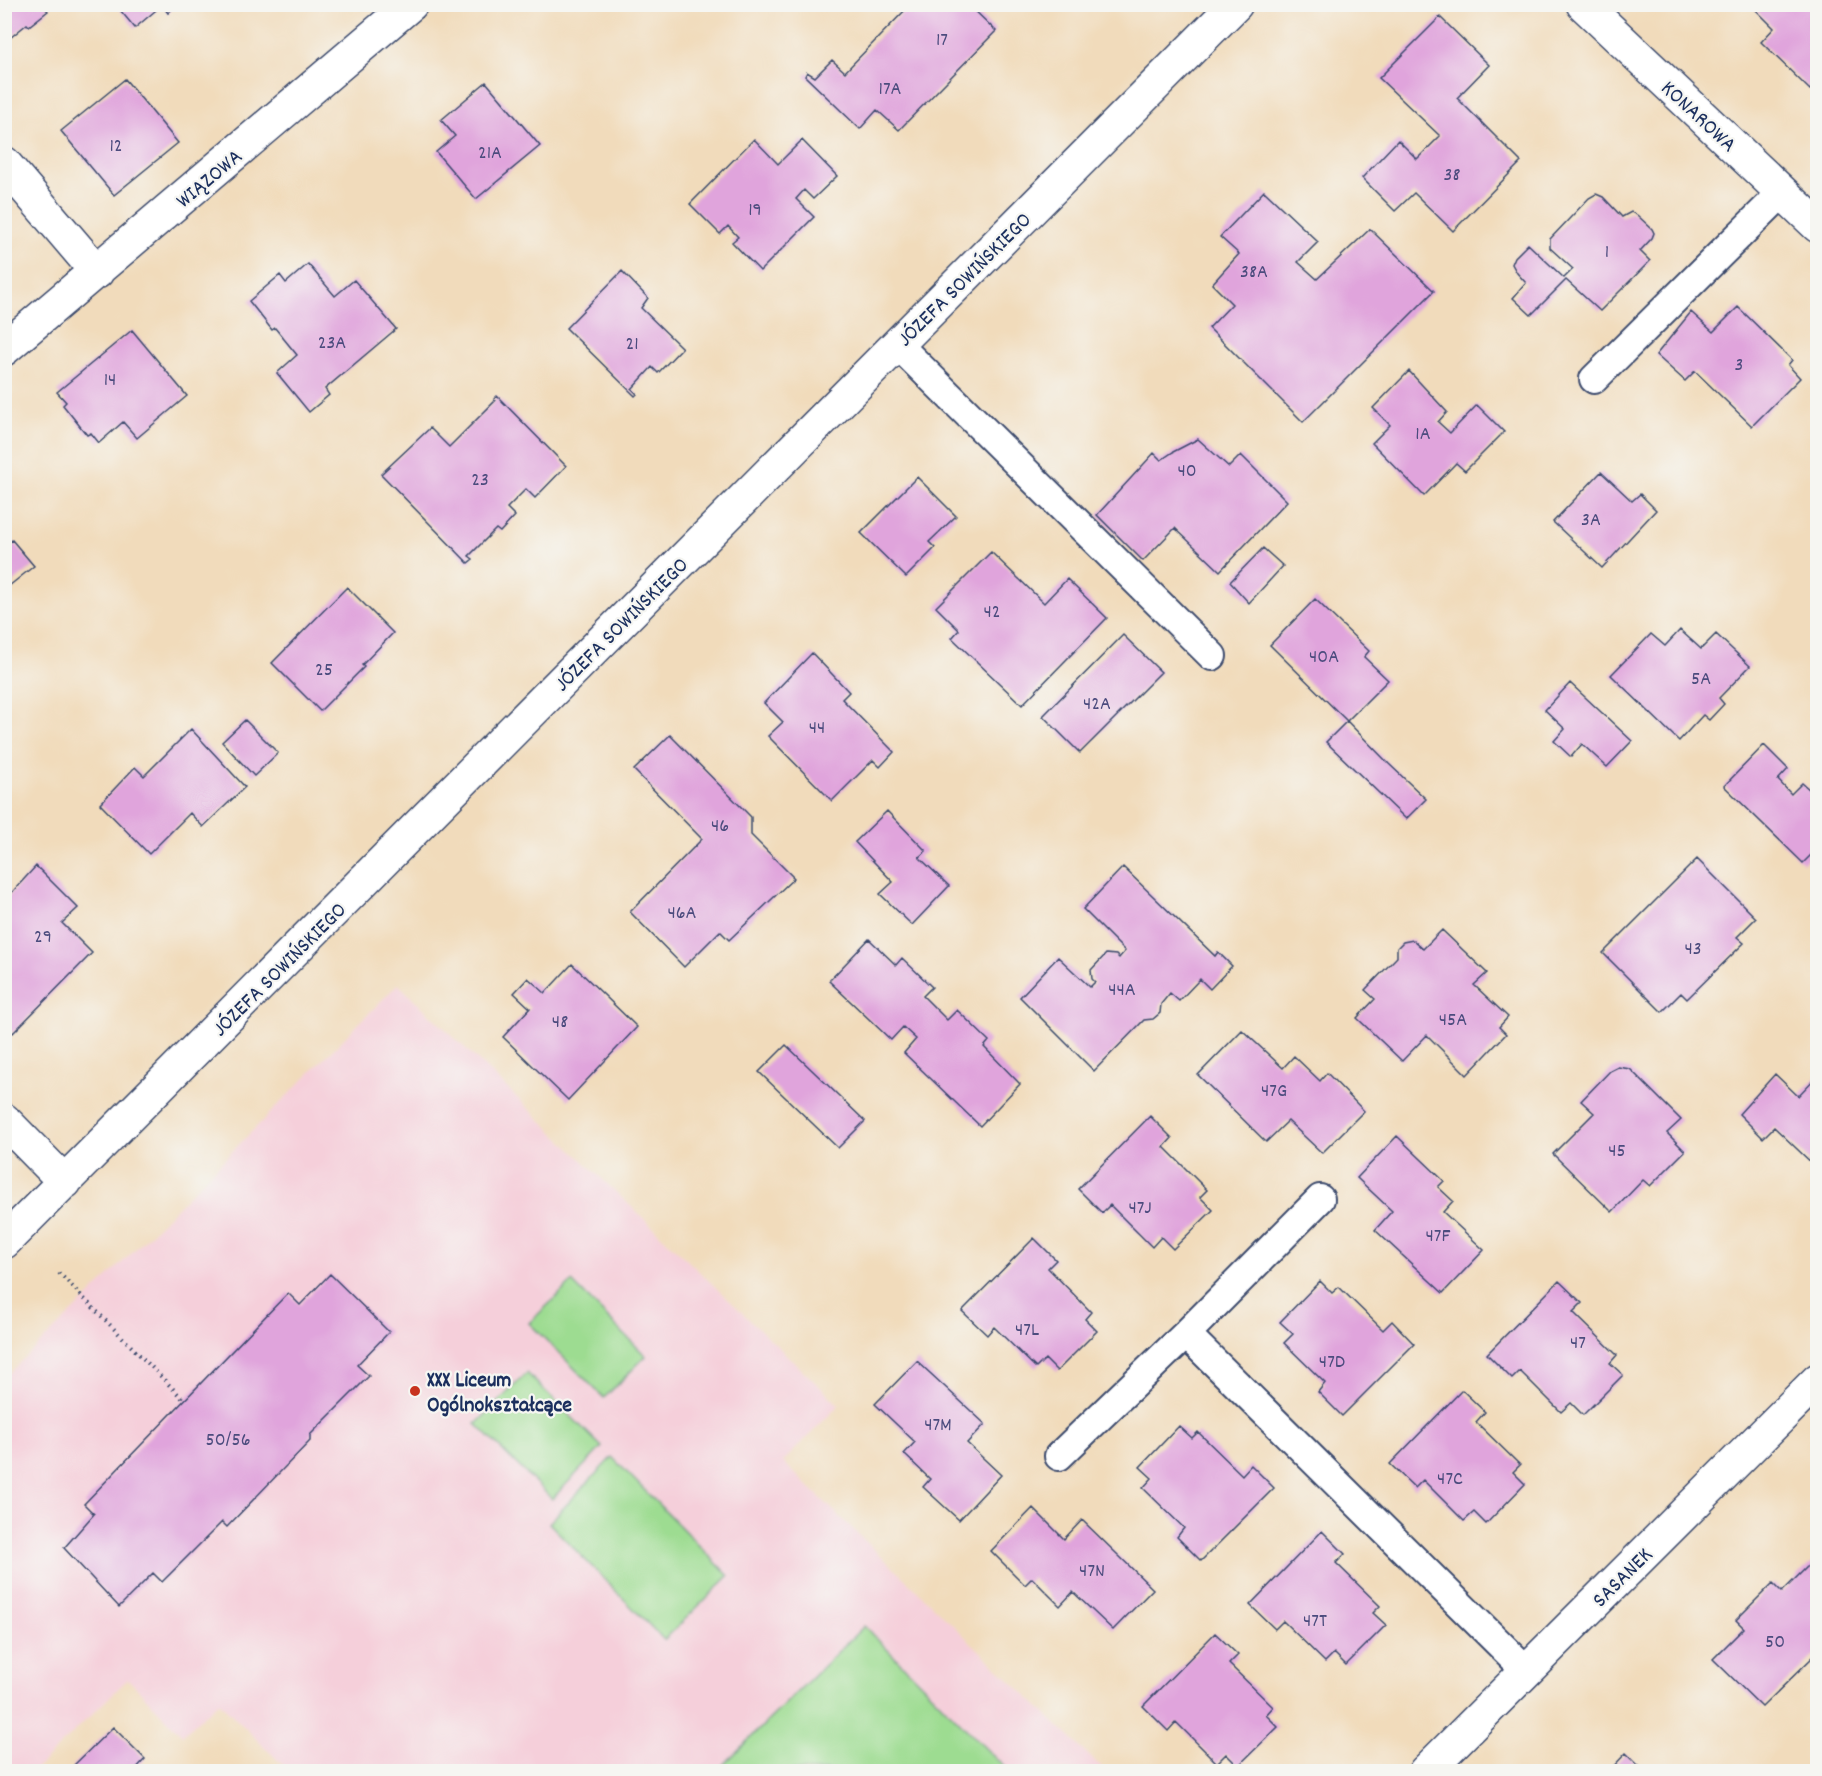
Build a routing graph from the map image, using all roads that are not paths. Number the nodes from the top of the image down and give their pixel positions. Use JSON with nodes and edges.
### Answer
{"nodes":[{"id":1,"x":411,"y":4,"type":"edge"},
{"id":2,"x":1236,"y":4,"type":"edge"},
{"id":3,"x":1583,"y":4,"type":"edge"},
{"id":4,"x":4,"y":163,"type":"edge"},
{"id":5,"x":1782,"y":193,"type":"junction"},
{"id":6,"x":1818,"y":226,"type":"edge"},
{"id":7,"x":97,"y":272,"type":"junction"},
{"id":8,"x":897,"y":344,"type":"junction"},
{"id":9,"x":4,"y":349,"type":"edge"},
{"id":10,"x":1594,"y":379,"type":"dead end"},
{"id":11,"x":1212,"y":656,"type":"dead end"},
{"id":12,"x":4,"y":1120,"type":"edge"},
{"id":13,"x":65,"y":1182,"type":"junction"},
{"id":14,"x":1320,"y":1199,"type":"dead end"},
{"id":15,"x":4,"y":1242,"type":"edge"},
{"id":16,"x":1186,"y":1334,"type":"junction"},
{"id":17,"x":1818,"y":1380,"type":"edge"},
{"id":18,"x":1059,"y":1456,"type":"dead end"},
{"id":19,"x":1526,"y":1670,"type":"junction"},
{"id":20,"x":1425,"y":1772,"type":"edge"}],
"edges":[{"from":1,"to":7,"type":"street","name":"WIĄZOWA"},
{"from":2,"to":8,"type":"street","name":"JÓZEFA SOWIŃSKIEGO"},
{"from":3,"to":5,"type":"street","name":"KONAROWA"},
{"from":4,"to":7,"type":"street"},
{"from":5,"to":6,"type":"street","name":"KONAROWA"},
{"from":5,"to":10,"type":"lane"},
{"from":7,"to":9,"type":"street","name":"WIĄZOWA"},
{"from":8,"to":11,"type":"lane"},
{"from":8,"to":13,"type":"street","name":"JÓZEFA SOWIŃSKIEGO"},
{"from":12,"to":13,"type":"street"},
{"from":13,"to":15,"type":"street","name":"JÓZEFA SOWIŃSKIEGO"},
{"from":14,"to":16,"type":"lane"},
{"from":16,"to":18,"type":"lane"},
{"from":16,"to":19,"type":"lane"},
{"from":17,"to":19,"type":"street","name":"SASANEK"},
{"from":19,"to":20,"type":"street","name":"SASANEK"}]}
